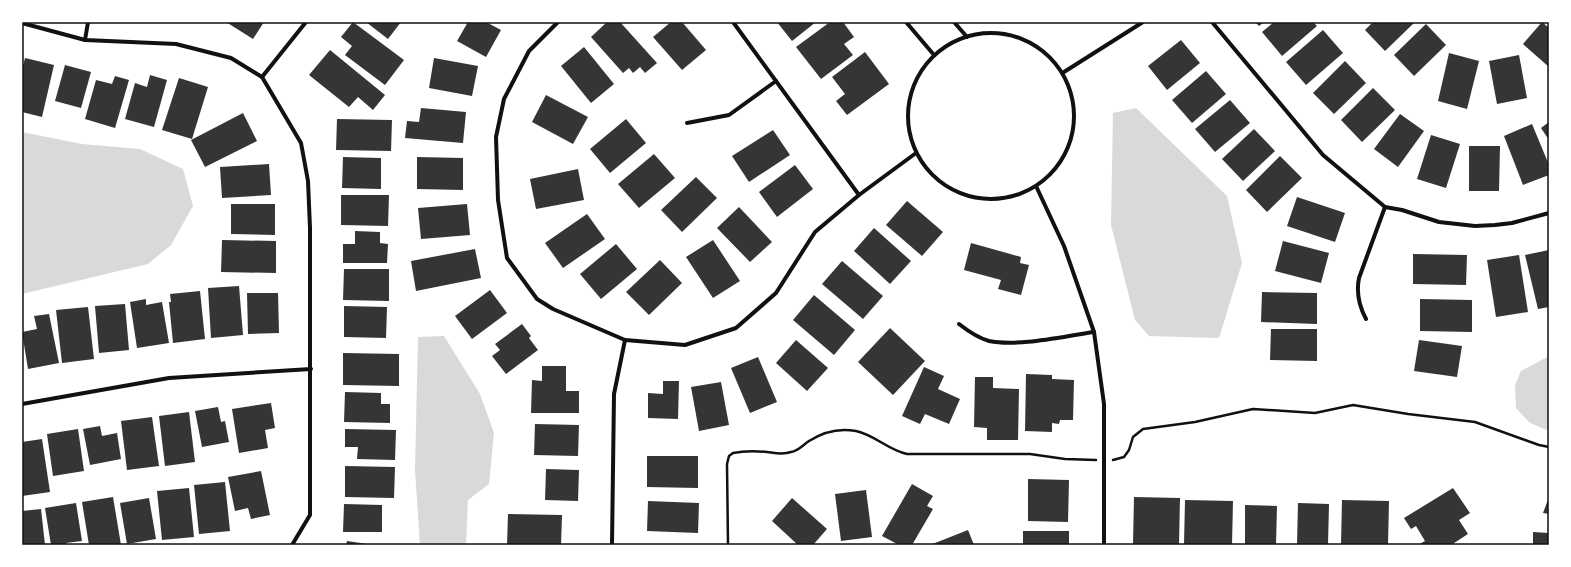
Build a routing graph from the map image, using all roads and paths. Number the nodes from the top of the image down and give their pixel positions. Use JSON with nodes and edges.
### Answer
{"nodes":[{"id":1,"x":88,"y":22,"type":"edge"},
{"id":2,"x":306,"y":22,"type":"edge"},
{"id":3,"x":558,"y":22,"type":"edge"},
{"id":4,"x":734,"y":22,"type":"edge"},
{"id":5,"x":906,"y":22,"type":"edge"},
{"id":6,"x":954,"y":22,"type":"edge"},
{"id":7,"x":1143,"y":22,"type":"edge"},
{"id":8,"x":1212,"y":22,"type":"edge"},
{"id":9,"x":22,"y":23,"type":"edge"},
{"id":10,"x":967,"y":37,"type":"junction"},
{"id":11,"x":85,"y":40,"type":"junction"},
{"id":12,"x":934,"y":55,"type":"junction"},
{"id":13,"x":1064,"y":72,"type":"junction"},
{"id":14,"x":262,"y":77,"type":"junction"},
{"id":15,"x":776,"y":81,"type":"junction"},
{"id":16,"x":688,"y":124,"type":"dead end"},
{"id":17,"x":916,"y":153,"type":"junction"},
{"id":18,"x":1036,"y":186,"type":"junction"},
{"id":19,"x":859,"y":195,"type":"junction"},
{"id":20,"x":1385,"y":207,"type":"junction"},
{"id":21,"x":1549,"y":213,"type":"edge"},
{"id":22,"x":1366,"y":319,"type":"dead end"},
{"id":23,"x":959,"y":324,"type":"dead end"},
{"id":24,"x":1094,"y":332,"type":"junction"},
{"id":25,"x":625,"y":340,"type":"junction"},
{"id":26,"x":311,"y":369,"type":"junction"},
{"id":27,"x":22,"y":404,"type":"edge"},
{"id":28,"x":292,"y":545,"type":"edge"},
{"id":29,"x":612,"y":545,"type":"edge"},
{"id":30,"x":1104,"y":545,"type":"edge"}],
"edges":[{"from":1,"to":11,"type":"street"},
{"from":2,"to":14,"type":"street"},
{"from":3,"to":25,"type":"street"},
{"from":4,"to":15,"type":"street"},
{"from":5,"to":12,"type":"street"},
{"from":6,"to":10,"type":"street"},
{"from":7,"to":13,"type":"street"},
{"from":8,"to":20,"type":"street"},
{"from":9,"to":11,"type":"street"},
{"from":10,"to":12,"type":"street"},
{"from":10,"to":13,"type":"street"},
{"from":11,"to":14,"type":"street"},
{"from":12,"to":17,"type":"street"},
{"from":13,"to":18,"type":"street"},
{"from":14,"to":26,"type":"street"},
{"from":15,"to":16,"type":"street"},
{"from":15,"to":19,"type":"street"},
{"from":17,"to":18,"type":"street"},
{"from":17,"to":19,"type":"street"},
{"from":18,"to":24,"type":"street"},
{"from":19,"to":25,"type":"street"},
{"from":20,"to":21,"type":"street"},
{"from":20,"to":22,"type":"street"},
{"from":23,"to":24,"type":"street"},
{"from":24,"to":30,"type":"street"},
{"from":25,"to":29,"type":"street"},
{"from":26,"to":27,"type":"street"},
{"from":26,"to":28,"type":"street"}]}
